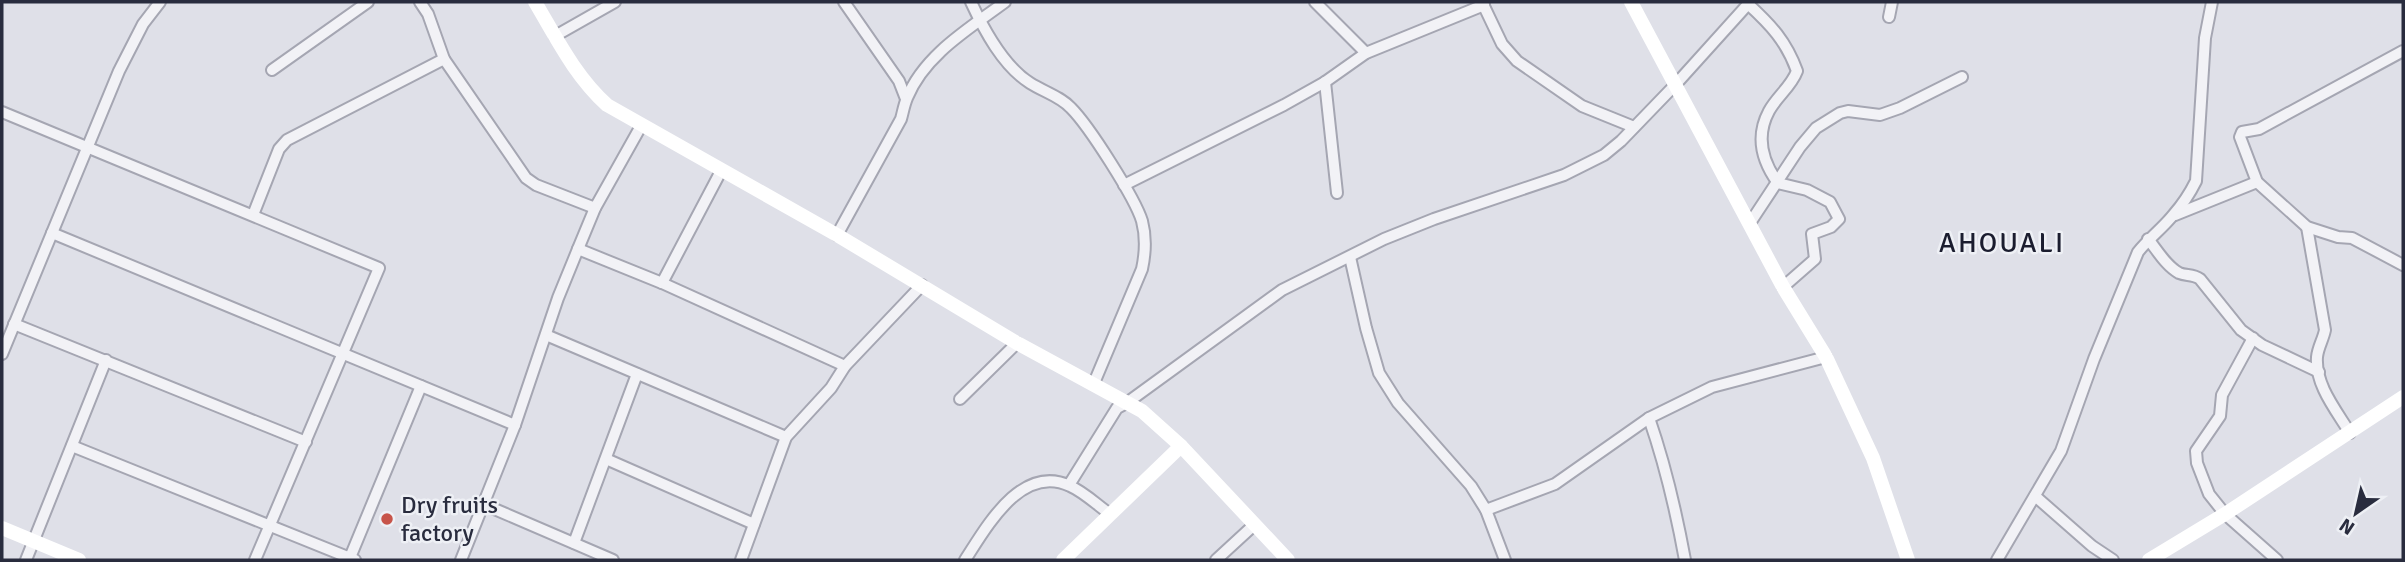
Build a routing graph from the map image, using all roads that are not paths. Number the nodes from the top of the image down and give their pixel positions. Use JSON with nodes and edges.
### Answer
{"nodes":[{"id":1,"x":160,"y":2,"type":"edge"},
{"id":2,"x":368,"y":2,"type":"edge"},
{"id":3,"x":420,"y":2,"type":"edge"},
{"id":4,"x":535,"y":2,"type":"edge"},
{"id":5,"x":615,"y":2,"type":"edge"},
{"id":6,"x":844,"y":2,"type":"edge"},
{"id":7,"x":971,"y":2,"type":"edge"},
{"id":8,"x":1005,"y":2,"type":"edge"},
{"id":9,"x":1315,"y":2,"type":"edge"},
{"id":10,"x":1466,"y":2,"type":"edge"},
{"id":11,"x":1631,"y":2,"type":"edge"},
{"id":12,"x":1892,"y":2,"type":"edge"},
{"id":13,"x":2212,"y":2,"type":"edge"},
{"id":14,"x":1749,"y":3,"type":"edge"},
{"id":15,"x":1481,"y":5,"type":"edge"},
{"id":16,"x":1889,"y":17,"type":"dead end"},
{"id":17,"x":979,"y":21,"type":"junction"},
{"id":18,"x":555,"y":36,"type":"junction"},
{"id":19,"x":2403,"y":51,"type":"edge"},
{"id":20,"x":1366,"y":53,"type":"junction"},
{"id":21,"x":444,"y":59,"type":"junction"},
{"id":22,"x":272,"y":71,"type":"dead end"},
{"id":23,"x":1962,"y":77,"type":"dead end"},
{"id":24,"x":1325,"y":82,"type":"junction"},
{"id":25,"x":1676,"y":84,"type":"junction"},
{"id":26,"x":906,"y":99,"type":"junction"},
{"id":27,"x":2,"y":112,"type":"edge"},
{"id":28,"x":641,"y":126,"type":"junction"},
{"id":29,"x":1634,"y":127,"type":"junction"},
{"id":30,"x":87,"y":149,"type":"junction"},
{"id":31,"x":721,"y":171,"type":"junction"},
{"id":32,"x":2257,"y":182,"type":"junction"},
{"id":33,"x":1778,"y":183,"type":"junction"},
{"id":34,"x":1124,"y":185,"type":"junction"},
{"id":35,"x":1337,"y":193,"type":"dead end"},
{"id":36,"x":595,"y":208,"type":"junction"},
{"id":37,"x":253,"y":215,"type":"junction"},
{"id":38,"x":2173,"y":216,"type":"junction"},
{"id":39,"x":1750,"y":223,"type":"junction"},
{"id":40,"x":2307,"y":227,"type":"junction"},
{"id":41,"x":52,"y":233,"type":"junction"},
{"id":42,"x":837,"y":236,"type":"junction"},
{"id":43,"x":2148,"y":239,"type":"junction"},
{"id":44,"x":578,"y":249,"type":"junction"},
{"id":45,"x":1350,"y":257,"type":"junction"},
{"id":46,"x":2403,"y":265,"type":"edge"},
{"id":47,"x":662,"y":284,"type":"junction"},
{"id":48,"x":922,"y":285,"type":"junction"},
{"id":49,"x":1783,"y":287,"type":"junction"},
{"id":50,"x":14,"y":324,"type":"junction"},
{"id":51,"x":546,"y":335,"type":"junction"},
{"id":52,"x":2253,"y":338,"type":"junction"},
{"id":53,"x":1017,"y":343,"type":"junction"},
{"id":54,"x":2,"y":354,"type":"edge"},
{"id":55,"x":342,"y":355,"type":"junction"},
{"id":56,"x":1826,"y":357,"type":"junction"},
{"id":57,"x":106,"y":360,"type":"junction"},
{"id":58,"x":845,"y":366,"type":"junction"},
{"id":59,"x":2319,"y":372,"type":"junction"},
{"id":60,"x":637,"y":374,"type":"junction"},
{"id":61,"x":1094,"y":383,"type":"junction"},
{"id":62,"x":421,"y":387,"type":"junction"},
{"id":63,"x":960,"y":399,"type":"dead end"},
{"id":64,"x":2401,"y":401,"type":"edge"},
{"id":65,"x":1128,"y":402,"type":"junction"},
{"id":66,"x":1648,"y":418,"type":"junction"},
{"id":67,"x":515,"y":425,"type":"junction"},
{"id":68,"x":2350,"y":433,"type":"junction"},
{"id":69,"x":786,"y":437,"type":"junction"},
{"id":70,"x":306,"y":442,"type":"junction"},
{"id":71,"x":72,"y":446,"type":"junction"},
{"id":72,"x":1181,"y":446,"type":"junction"},
{"id":73,"x":606,"y":459,"type":"junction"},
{"id":74,"x":1069,"y":485,"type":"junction"},
{"id":75,"x":2035,"y":496,"type":"junction"},
{"id":76,"x":485,"y":505,"type":"junction"},
{"id":77,"x":1486,"y":510,"type":"junction"},
{"id":78,"x":1110,"y":514,"type":"junction"},
{"id":79,"x":2225,"y":514,"type":"junction"},
{"id":80,"x":754,"y":524,"type":"junction"},
{"id":81,"x":1254,"y":525,"type":"junction"},
{"id":82,"x":269,"y":527,"type":"junction"},
{"id":83,"x":2,"y":528,"type":"edge"},
{"id":84,"x":33,"y":541,"type":"junction"},
{"id":85,"x":574,"y":543,"type":"junction"},
{"id":86,"x":351,"y":559,"type":"edge"},
{"id":87,"x":26,"y":560,"type":"edge"},
{"id":88,"x":79,"y":560,"type":"edge"},
{"id":89,"x":255,"y":560,"type":"edge"},
{"id":90,"x":461,"y":560,"type":"edge"},
{"id":91,"x":613,"y":560,"type":"edge"},
{"id":92,"x":741,"y":560,"type":"edge"},
{"id":93,"x":965,"y":560,"type":"edge"},
{"id":94,"x":1063,"y":560,"type":"edge"},
{"id":95,"x":1216,"y":560,"type":"edge"},
{"id":96,"x":1288,"y":560,"type":"edge"},
{"id":97,"x":1505,"y":560,"type":"edge"},
{"id":98,"x":1685,"y":560,"type":"edge"},
{"id":99,"x":1908,"y":560,"type":"edge"},
{"id":100,"x":1997,"y":560,"type":"edge"},
{"id":101,"x":2113,"y":560,"type":"edge"},
{"id":102,"x":2149,"y":560,"type":"edge"},
{"id":103,"x":2277,"y":560,"type":"edge"}],
"edges":[{"from":1,"to":30,"type":"street"},
{"from":2,"to":22,"type":"street"},
{"from":3,"to":21,"type":"street"},
{"from":4,"to":18,"type":"street"},
{"from":5,"to":18,"type":"street"},
{"from":6,"to":26,"type":"street"},
{"from":7,"to":17,"type":"street"},
{"from":8,"to":17,"type":"street"},
{"from":9,"to":20,"type":"street"},
{"from":10,"to":15,"type":"street"},
{"from":11,"to":25,"type":"street"},
{"from":12,"to":16,"type":"street"},
{"from":13,"to":38,"type":"street"},
{"from":14,"to":25,"type":"street"},
{"from":14,"to":33,"type":"street"},
{"from":15,"to":20,"type":"street"},
{"from":15,"to":29,"type":"street"},
{"from":17,"to":26,"type":"street"},
{"from":17,"to":34,"type":"street"},
{"from":18,"to":28,"type":"street"},
{"from":19,"to":32,"type":"street"},
{"from":20,"to":24,"type":"street"},
{"from":21,"to":36,"type":"street"},
{"from":21,"to":37,"type":"street"},
{"from":23,"to":33,"type":"street"},
{"from":24,"to":34,"type":"street"},
{"from":24,"to":35,"type":"street"},
{"from":25,"to":29,"type":"street"},
{"from":25,"to":39,"type":"street"},
{"from":26,"to":42,"type":"street"},
{"from":27,"to":30,"type":"street"},
{"from":28,"to":31,"type":"street"},
{"from":28,"to":36,"type":"street"},
{"from":29,"to":45,"type":"street"},
{"from":30,"to":37,"type":"street"},
{"from":30,"to":41,"type":"street"},
{"from":31,"to":42,"type":"street"},
{"from":31,"to":47,"type":"street"},
{"from":32,"to":38,"type":"street"},
{"from":32,"to":40,"type":"street"},
{"from":33,"to":39,"type":"street"},
{"from":33,"to":49,"type":"street"},
{"from":34,"to":61,"type":"street"},
{"from":36,"to":44,"type":"street"},
{"from":37,"to":55,"type":"street"},
{"from":38,"to":43,"type":"street"},
{"from":39,"to":49,"type":"street"},
{"from":40,"to":46,"type":"street"},
{"from":40,"to":59,"type":"street"},
{"from":41,"to":50,"type":"street"},
{"from":41,"to":55,"type":"street"},
{"from":42,"to":48,"type":"street"},
{"from":43,"to":52,"type":"street"},
{"from":43,"to":75,"type":"street"},
{"from":44,"to":47,"type":"street"},
{"from":44,"to":51,"type":"street"},
{"from":45,"to":65,"type":"street"},
{"from":45,"to":77,"type":"street"},
{"from":47,"to":58,"type":"street"},
{"from":48,"to":53,"type":"street"},
{"from":48,"to":58,"type":"street"},
{"from":49,"to":56,"type":"street"},
{"from":50,"to":54,"type":"street"},
{"from":50,"to":57,"type":"street"},
{"from":51,"to":60,"type":"street"},
{"from":51,"to":67,"type":"street"},
{"from":52,"to":59,"type":"street"},
{"from":52,"to":79,"type":"street"},
{"from":53,"to":61,"type":"street"},
{"from":53,"to":63,"type":"street"},
{"from":55,"to":62,"type":"street"},
{"from":55,"to":70,"type":"street"},
{"from":56,"to":66,"type":"street"},
{"from":56,"to":99,"type":"street"},
{"from":57,"to":70,"type":"street"},
{"from":57,"to":71,"type":"street"},
{"from":58,"to":69,"type":"street"},
{"from":59,"to":68,"type":"street"},
{"from":60,"to":69,"type":"street"},
{"from":60,"to":73,"type":"street"},
{"from":61,"to":65,"type":"street"},
{"from":62,"to":67,"type":"street"},
{"from":62,"to":86,"type":"street"},
{"from":64,"to":68,"type":"street"},
{"from":65,"to":72,"type":"street"},
{"from":65,"to":74,"type":"street"},
{"from":66,"to":77,"type":"street"},
{"from":66,"to":98,"type":"street"},
{"from":67,"to":76,"type":"street"},
{"from":68,"to":79,"type":"street"},
{"from":69,"to":80,"type":"street"},
{"from":70,"to":82,"type":"street"},
{"from":71,"to":82,"type":"street"},
{"from":71,"to":84,"type":"street"},
{"from":72,"to":78,"type":"street"},
{"from":72,"to":81,"type":"street"},
{"from":73,"to":80,"type":"street"},
{"from":73,"to":85,"type":"street"},
{"from":74,"to":78,"type":"street"},
{"from":74,"to":93,"type":"street"},
{"from":75,"to":100,"type":"street"},
{"from":75,"to":101,"type":"street"},
{"from":76,"to":85,"type":"street"},
{"from":76,"to":90,"type":"street"},
{"from":77,"to":97,"type":"street"},
{"from":78,"to":94,"type":"street"},
{"from":79,"to":102,"type":"street"},
{"from":79,"to":103,"type":"street"},
{"from":80,"to":92,"type":"street"},
{"from":81,"to":95,"type":"street"},
{"from":81,"to":96,"type":"street"},
{"from":82,"to":86,"type":"street"},
{"from":82,"to":89,"type":"street"},
{"from":83,"to":84,"type":"street"},
{"from":84,"to":87,"type":"street"},
{"from":84,"to":88,"type":"street"},
{"from":85,"to":91,"type":"street"}]}
